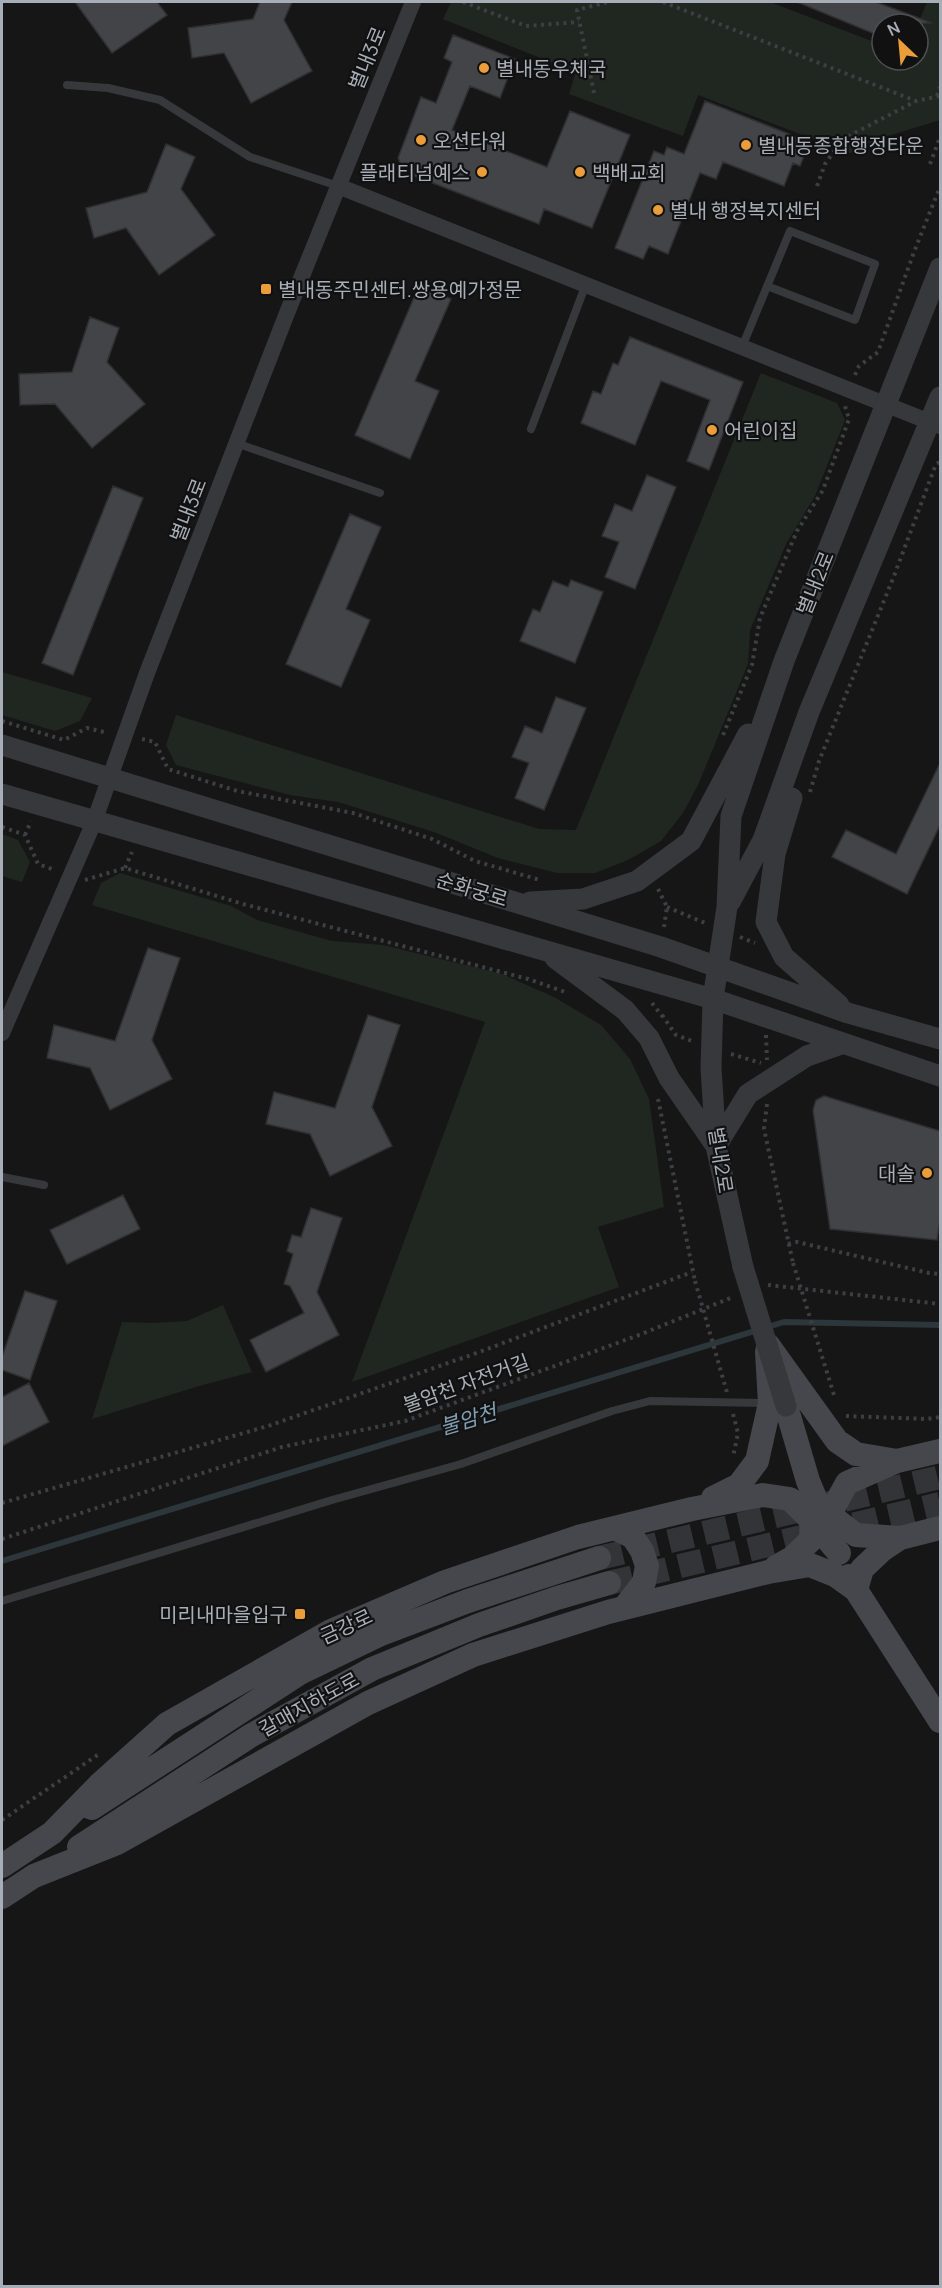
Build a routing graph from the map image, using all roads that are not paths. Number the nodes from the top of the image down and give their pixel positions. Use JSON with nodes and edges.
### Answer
{"nodes":[{"id":1,"x":413,"y":2,"type":"edge"},
{"id":2,"x":67,"y":85,"type":"dead end"},
{"id":3,"x":338,"y":186,"type":"junction"},
{"id":4,"x":940,"y":268,"type":"edge"},
{"id":5,"x":586,"y":284,"type":"junction"},
{"id":6,"x":767,"y":286,"type":"junction"},
{"id":7,"x":742,"y":347,"type":"junction"},
{"id":8,"x":940,"y":397,"type":"edge"},
{"id":9,"x":886,"y":405,"type":"junction"},
{"id":10,"x":936,"y":424,"type":"edge"},
{"id":11,"x":531,"y":429,"type":"dead end"},
{"id":12,"x":236,"y":443,"type":"junction"},
{"id":13,"x":380,"y":493,"type":"dead end"},
{"id":14,"x":784,"y":661,"type":"junction"},
{"id":15,"x":809,"y":712,"type":"junction"},
{"id":16,"x":2,"y":745,"type":"edge"},
{"id":17,"x":109,"y":778,"type":"junction"},
{"id":18,"x":2,"y":794,"type":"edge"},
{"id":19,"x":94,"y":822,"type":"junction"},
{"id":20,"x":517,"y":903,"type":"junction"},
{"id":21,"x":727,"y":908,"type":"junction"},
{"id":22,"x":543,"y":950,"type":"junction"},
{"id":23,"x":718,"y":966,"type":"junction"},
{"id":24,"x":713,"y":999,"type":"junction"},
{"id":25,"x":848,"y":1013,"type":"junction"},
{"id":26,"x":2,"y":1033,"type":"edge"},
{"id":27,"x":940,"y":1039,"type":"edge"},
{"id":28,"x":841,"y":1044,"type":"junction"},
{"id":29,"x":940,"y":1076,"type":"edge"},
{"id":30,"x":716,"y":1146,"type":"junction"},
{"id":31,"x":2,"y":1177,"type":"edge"},
{"id":32,"x":44,"y":1185,"type":"dead end"},
{"id":33,"x":766,"y":1342,"type":"junction"},
{"id":34,"x":778,"y":1405,"type":"junction"},
{"id":35,"x":940,"y":1451,"type":"edge"},
{"id":36,"x":897,"y":1461,"type":"junction"},
{"id":37,"x":808,"y":1481,"type":"junction"},
{"id":38,"x":692,"y":1509,"type":"junction"},
{"id":39,"x":822,"y":1518,"type":"junction"},
{"id":40,"x":614,"y":1528,"type":"junction"},
{"id":41,"x":940,"y":1528,"type":"edge"},
{"id":42,"x":900,"y":1538,"type":"junction"},
{"id":43,"x":839,"y":1554,"type":"junction"},
{"id":44,"x":599,"y":1558,"type":"tunnel mouth"},
{"id":45,"x":768,"y":1572,"type":"junction"},
{"id":46,"x":609,"y":1583,"type":"tunnel mouth"},
{"id":47,"x":856,"y":1590,"type":"junction"},
{"id":48,"x":2,"y":1601,"type":"edge"},
{"id":49,"x":624,"y":1608,"type":"junction"},
{"id":50,"x":940,"y":1721,"type":"edge"},
{"id":51,"x":52,"y":1833,"type":"junction"},
{"id":52,"x":6,"y":1862,"type":"edge"},
{"id":53,"x":34,"y":1876,"type":"junction"},
{"id":54,"x":2,"y":1897,"type":"edge"}],
"edges":[{"from":1,"to":3,"type":"street","name":"별내3로"},
{"from":2,"to":3,"type":"lane"},
{"from":3,"to":5,"type":"street"},
{"from":3,"to":12,"type":"street","name":"별내3로"},
{"from":4,"to":9,"type":"street","name":"별내2로"},
{"from":5,"to":7,"type":"street"},
{"from":5,"to":11,"type":"lane"},
{"from":6,"to":6,"type":"lane"},
{"from":6,"to":7,"type":"lane"},
{"from":7,"to":9,"type":"street"},
{"from":8,"to":10,"type":"street","name":"별내2로"},
{"from":9,"to":10,"type":"street"},
{"from":9,"to":14,"type":"street","name":"별내2로"},
{"from":10,"to":15,"type":"street","name":"별내2로"},
{"from":12,"to":13,"type":"lane"},
{"from":12,"to":17,"type":"street","name":"별내3로"},
{"from":14,"to":20,"type":"street"},
{"from":14,"to":21,"type":"street","name":"별내2로"},
{"from":15,"to":21,"type":"street","name":"별내2로"},
{"from":15,"to":25,"type":"street"},
{"from":16,"to":17,"type":"street","name":"순화궁로"},
{"from":17,"to":19,"type":"street","name":"별내3로"},
{"from":17,"to":20,"type":"street","name":"순화궁로"},
{"from":18,"to":19,"type":"street","name":"순화궁로"},
{"from":19,"to":22,"type":"street","name":"순화궁로"},
{"from":19,"to":26,"type":"street","name":"별내3로"},
{"from":20,"to":23,"type":"street","name":"순화궁로"},
{"from":21,"to":23,"type":"street","name":"별내2로"},
{"from":22,"to":24,"type":"street","name":"순화궁로"},
{"from":22,"to":30,"type":"street"},
{"from":23,"to":24,"type":"street","name":"별내2로"},
{"from":23,"to":25,"type":"street","name":"순화궁로"},
{"from":24,"to":28,"type":"street","name":"순화궁로"},
{"from":24,"to":30,"type":"street","name":"별내2로"},
{"from":25,"to":27,"type":"street","name":"순화궁로"},
{"from":28,"to":29,"type":"street","name":"순화궁로"},
{"from":28,"to":30,"type":"street"},
{"from":30,"to":33,"type":"street","name":"별내2로","bridge":true},
{"from":31,"to":32,"type":"lane"},
{"from":33,"to":34,"type":"main road","bridge":true},
{"from":33,"to":36,"type":"main road","bridge":true},
{"from":34,"to":37,"type":"main road"},
{"from":34,"to":38,"type":"main road"},
{"from":34,"to":48,"type":"lane"},
{"from":35,"to":36,"type":"main road"},
{"from":36,"to":39,"type":"main road"},
{"from":37,"to":39,"type":"main road"},
{"from":37,"to":43,"type":"main road"},
{"from":38,"to":39,"type":"main road","name":"금강로"},
{"from":38,"to":40,"type":"main road","name":"금강로"},
{"from":39,"to":42,"type":"main road"},
{"from":39,"to":43,"type":"main road"},
{"from":39,"to":45,"type":"main road"},
{"from":40,"to":49,"type":"main road"},
{"from":40,"to":51,"type":"main road","name":"금강로"},
{"from":41,"to":42,"type":"main road"},
{"from":42,"to":47,"type":"main road"},
{"from":43,"to":47,"type":"main road"},
{"from":44,"to":51,"type":"main road","name":"갈매지하도로"},
{"from":45,"to":47,"type":"main road"},
{"from":45,"to":49,"type":"main road"},
{"from":46,"to":53,"type":"main road","name":"갈매지하도로"},
{"from":47,"to":50,"type":"main road"},
{"from":49,"to":53,"type":"main road"},
{"from":51,"to":52,"type":"main road","name":"금강로"},
{"from":53,"to":54,"type":"main road"}]}
